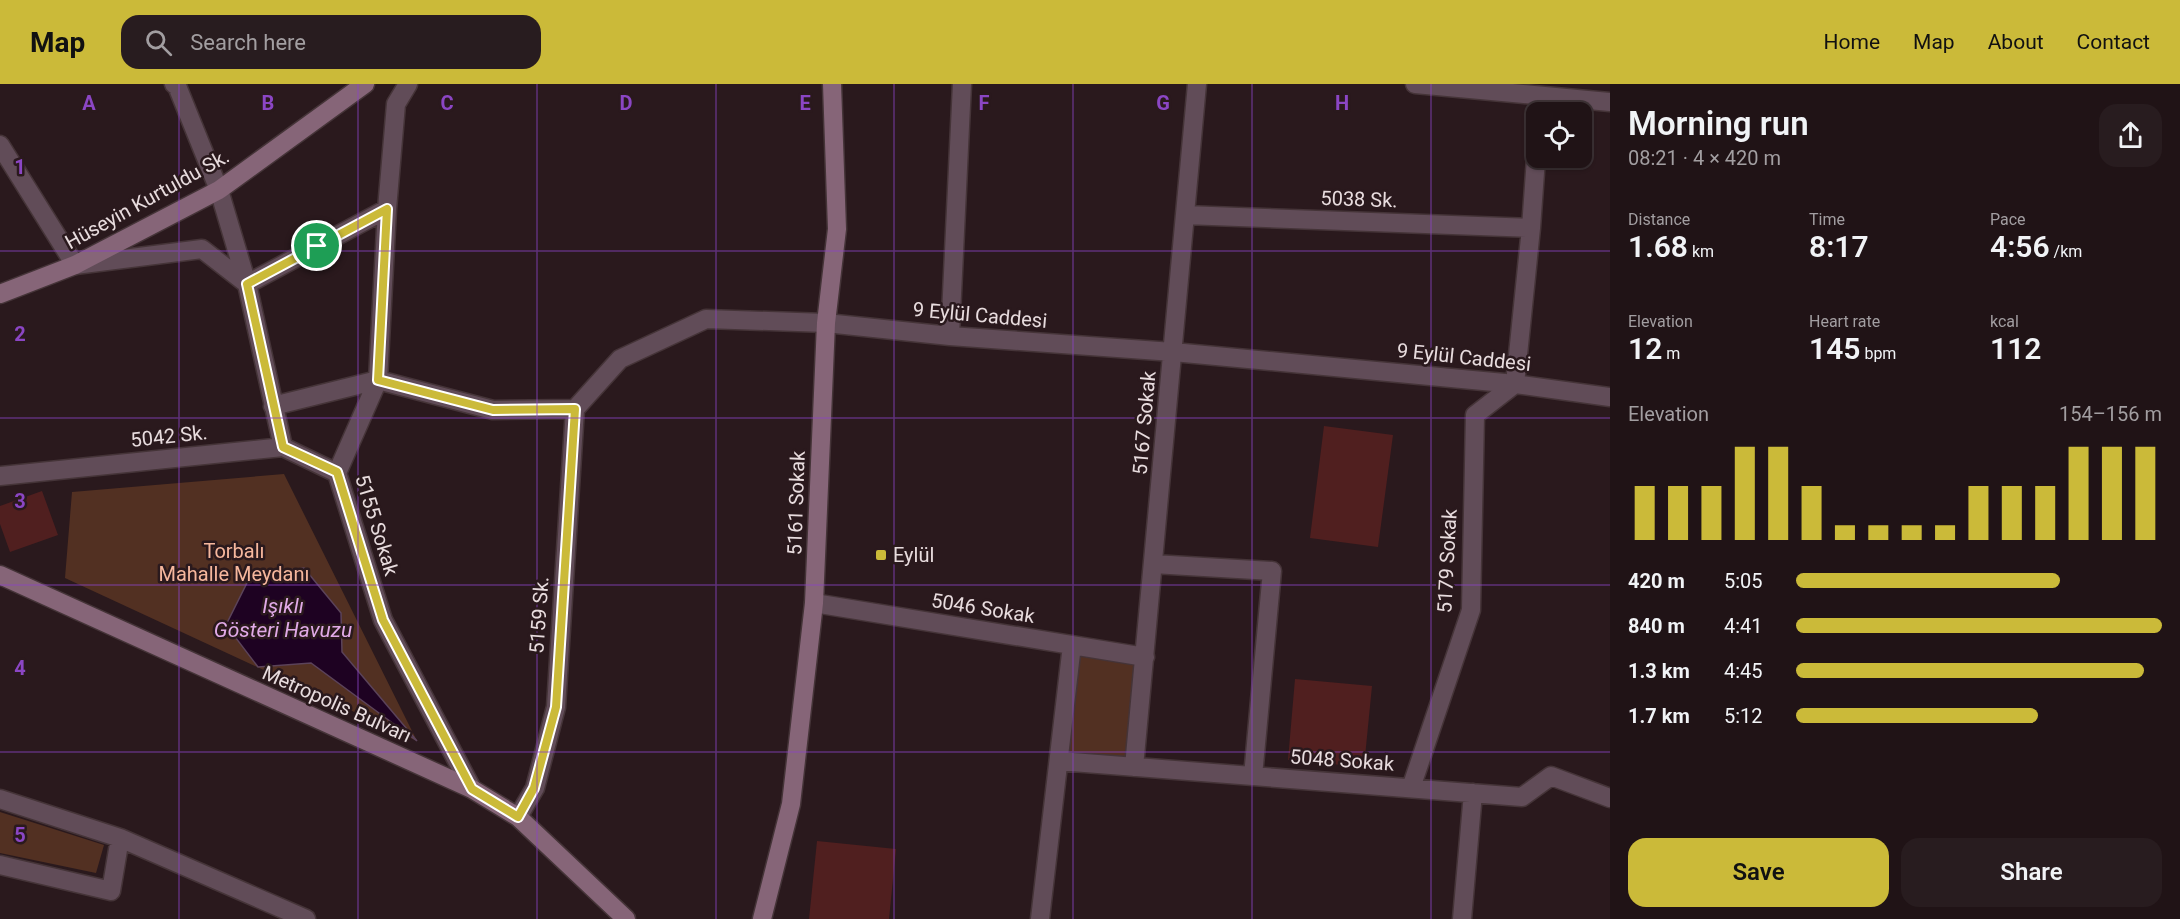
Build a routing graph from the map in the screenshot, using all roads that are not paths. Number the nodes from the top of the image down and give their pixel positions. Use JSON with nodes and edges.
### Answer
{"nodes":[{"id":1,"x":174,"y":84,"type":"edge"},
{"id":2,"x":365,"y":84,"type":"edge"},
{"id":3,"x":408,"y":84,"type":"edge"},
{"id":4,"x":832,"y":84,"type":"edge"},
{"id":5,"x":963,"y":84,"type":"edge"},
{"id":6,"x":1197,"y":84,"type":"edge"},
{"id":7,"x":1415,"y":84,"type":"edge"},
{"id":8,"x":1536,"y":98,"type":"edge"},
{"id":9,"x":1610,"y":102,"type":"edge"},
{"id":10,"x":0,"y":145,"type":"edge"},
{"id":11,"x":1535,"y":168,"type":"edge"},
{"id":12,"x":219,"y":190,"type":"junction"},
{"id":13,"x":387,"y":209,"type":"junction"},
{"id":14,"x":1185,"y":215,"type":"junction"},
{"id":15,"x":1532,"y":228,"type":"junction"},
{"id":16,"x":75,"y":265,"type":"junction"},
{"id":17,"x":247,"y":284,"type":"junction"},
{"id":18,"x":0,"y":294,"type":"edge"},
{"id":19,"x":826,"y":323,"type":"junction"},
{"id":20,"x":950,"y":336,"type":"junction"},
{"id":21,"x":1173,"y":352,"type":"junction"},
{"id":22,"x":378,"y":380,"type":"junction"},
{"id":23,"x":1515,"y":384,"type":"junction"},
{"id":24,"x":1610,"y":397,"type":"edge"},
{"id":25,"x":273,"y":406,"type":"junction"},
{"id":26,"x":575,"y":409,"type":"junction"},
{"id":27,"x":283,"y":447,"type":"junction"},
{"id":28,"x":337,"y":472,"type":"junction"},
{"id":29,"x":0,"y":476,"type":"edge"},
{"id":30,"x":1153,"y":564,"type":"junction"},
{"id":31,"x":0,"y":575,"type":"edge"},
{"id":32,"x":814,"y":603,"type":"junction"},
{"id":33,"x":1072,"y":645,"type":"junction"},
{"id":34,"x":1145,"y":657,"type":"junction"},
{"id":35,"x":1059,"y":761,"type":"junction"},
{"id":36,"x":1134,"y":767,"type":"junction"},
{"id":37,"x":1253,"y":776,"type":"junction"},
{"id":38,"x":1411,"y":788,"type":"junction"},
{"id":39,"x":472,"y":789,"type":"junction"},
{"id":40,"x":1473,"y":793,"type":"junction"},
{"id":41,"x":1610,"y":798,"type":"edge"},
{"id":42,"x":0,"y":799,"type":"edge"},
{"id":43,"x":518,"y":817,"type":"junction"},
{"id":44,"x":120,"y":838,"type":"junction"},
{"id":45,"x":0,"y":865,"type":"edge"},
{"id":46,"x":306,"y":919,"type":"edge"},
{"id":47,"x":626,"y":919,"type":"edge"},
{"id":48,"x":762,"y":919,"type":"edge"},
{"id":49,"x":1040,"y":919,"type":"edge"},
{"id":50,"x":1462,"y":919,"type":"edge"}],
"edges":[{"from":1,"to":12,"type":"street"},
{"from":2,"to":12,"type":"main road","name":"Hüseyin Kurtuldu Sk."},
{"from":3,"to":13,"type":"street","name":"5155 Sokak"},
{"from":4,"to":19,"type":"main road","name":"5161 Sokak"},
{"from":5,"to":20,"type":"street"},
{"from":6,"to":14,"type":"street","name":"5167 Sokak"},
{"from":7,"to":8,"type":"street"},
{"from":8,"to":9,"type":"street"},
{"from":10,"to":16,"type":"street"},
{"from":11,"to":15,"type":"street"},
{"from":12,"to":16,"type":"main road","name":"Hüseyin Kurtuldu Sk."},
{"from":12,"to":17,"type":"street"},
{"from":13,"to":17,"type":"street"},
{"from":13,"to":22,"type":"street","name":"5155 Sokak"},
{"from":14,"to":15,"type":"street","name":"5038 Sk."},
{"from":14,"to":21,"type":"street","name":"5167 Sokak"},
{"from":15,"to":23,"type":"street"},
{"from":16,"to":17,"type":"street"},
{"from":16,"to":18,"type":"main road","name":"Hüseyin Kurtuldu Sk."},
{"from":17,"to":25,"type":"street"},
{"from":19,"to":20,"type":"street","name":"9 Eylül Caddesi"},
{"from":19,"to":26,"type":"street","name":"9 Eylül Caddesi"},
{"from":19,"to":32,"type":"main road","name":"5161 Sokak"},
{"from":20,"to":21,"type":"street","name":"9 Eylül Caddesi"},
{"from":21,"to":23,"type":"street","name":"9 Eylül Caddesi"},
{"from":21,"to":30,"type":"street","name":"5167 Sokak"},
{"from":22,"to":25,"type":"street"},
{"from":22,"to":26,"type":"street"},
{"from":22,"to":28,"type":"street","name":"5155 Sokak"},
{"from":23,"to":24,"type":"street","name":"9 Eylül Caddesi"},
{"from":23,"to":38,"type":"street","name":"5179 Sokak"},
{"from":25,"to":27,"type":"street"},
{"from":26,"to":43,"type":"street","name":"5159 Sk."},
{"from":27,"to":28,"type":"street"},
{"from":27,"to":29,"type":"street","name":"5042 Sk."},
{"from":28,"to":39,"type":"street","name":"5155 Sokak"},
{"from":30,"to":34,"type":"street","name":"5167 Sokak"},
{"from":30,"to":37,"type":"street"},
{"from":31,"to":39,"type":"main road","name":"Metropolis Bulvarı"},
{"from":32,"to":33,"type":"street","name":"5046 Sokak"},
{"from":32,"to":48,"type":"main road","name":"5161 Sokak"},
{"from":33,"to":34,"type":"street","name":"5046 Sokak"},
{"from":33,"to":35,"type":"street"},
{"from":34,"to":36,"type":"street","name":"5167 Sokak"},
{"from":35,"to":36,"type":"street","name":"5048 Sokak"},
{"from":35,"to":49,"type":"street"},
{"from":36,"to":37,"type":"street","name":"5048 Sokak"},
{"from":37,"to":38,"type":"street","name":"5048 Sokak"},
{"from":38,"to":40,"type":"street","name":"5048 Sokak"},
{"from":39,"to":43,"type":"main road","name":"Metropolis Bulvarı"},
{"from":40,"to":41,"type":"street","name":"5048 Sokak"},
{"from":40,"to":50,"type":"street"},
{"from":42,"to":44,"type":"street"},
{"from":43,"to":47,"type":"main road","name":"Metropolis Bulvarı"},
{"from":44,"to":45,"type":"street"},
{"from":44,"to":46,"type":"street"}]}
